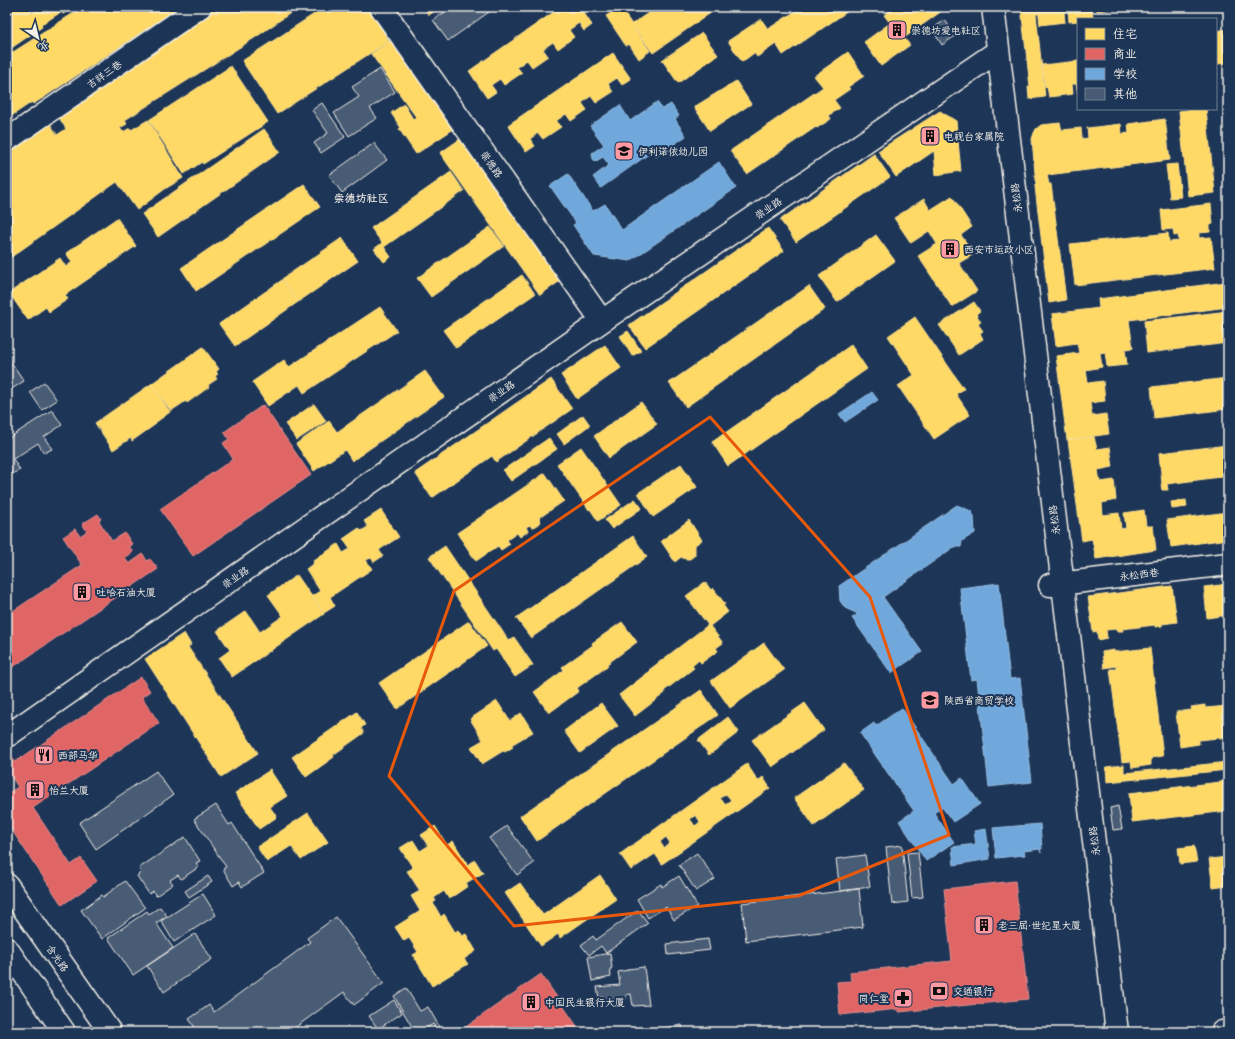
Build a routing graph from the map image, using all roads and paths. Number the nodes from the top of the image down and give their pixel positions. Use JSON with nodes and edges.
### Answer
{"nodes":[{"id":1,"x":200,"y":7,"type":"edge"},
{"id":2,"x":381,"y":7,"type":"edge"},
{"id":3,"x":978,"y":7,"type":"edge"},
{"id":4,"x":993,"y":7,"type":"edge"},
{"id":5,"x":991,"y":55,"type":"junction"},
{"id":6,"x":7,"y":140,"type":"edge"},
{"id":7,"x":602,"y":321,"type":"junction"},
{"id":8,"x":1228,"y":564,"type":"edge"},
{"id":9,"x":1056,"y":584,"type":"junction"},
{"id":10,"x":7,"y":736,"type":"edge"},
{"id":11,"x":7,"y":885,"type":"edge"},
{"id":12,"x":7,"y":949,"type":"edge"},
{"id":13,"x":1228,"y":1031,"type":"edge"},
{"id":14,"x":64,"y":1032,"type":"edge"},
{"id":15,"x":110,"y":1032,"type":"edge"},
{"id":16,"x":1101,"y":1032,"type":"edge"},
{"id":17,"x":1117,"y":1032,"type":"edge"},
{"id":18,"x":1222,"y":1032,"type":"edge"}],
"edges":[{"from":1,"to":6,"type":"street","name":"吉祥三巷"},
{"from":2,"to":7,"type":"street","name":"崇德路"},
{"from":3,"to":5,"type":"street","name":"永松路"},
{"from":4,"to":5,"type":"street","name":"永松路"},
{"from":5,"to":7,"type":"street","name":"崇业路"},
{"from":5,"to":9,"type":"street","name":"永松路"},
{"from":7,"to":10,"type":"street","name":"崇业路"},
{"from":8,"to":9,"type":"street","name":"永松西巷"},
{"from":9,"to":16,"type":"street","name":"永松路"},
{"from":9,"to":17,"type":"street","name":"永松路"},
{"from":11,"to":15,"type":"street","name":"含光路"},
{"from":12,"to":14,"type":"street"},
{"from":13,"to":18,"type":"street"}]}
